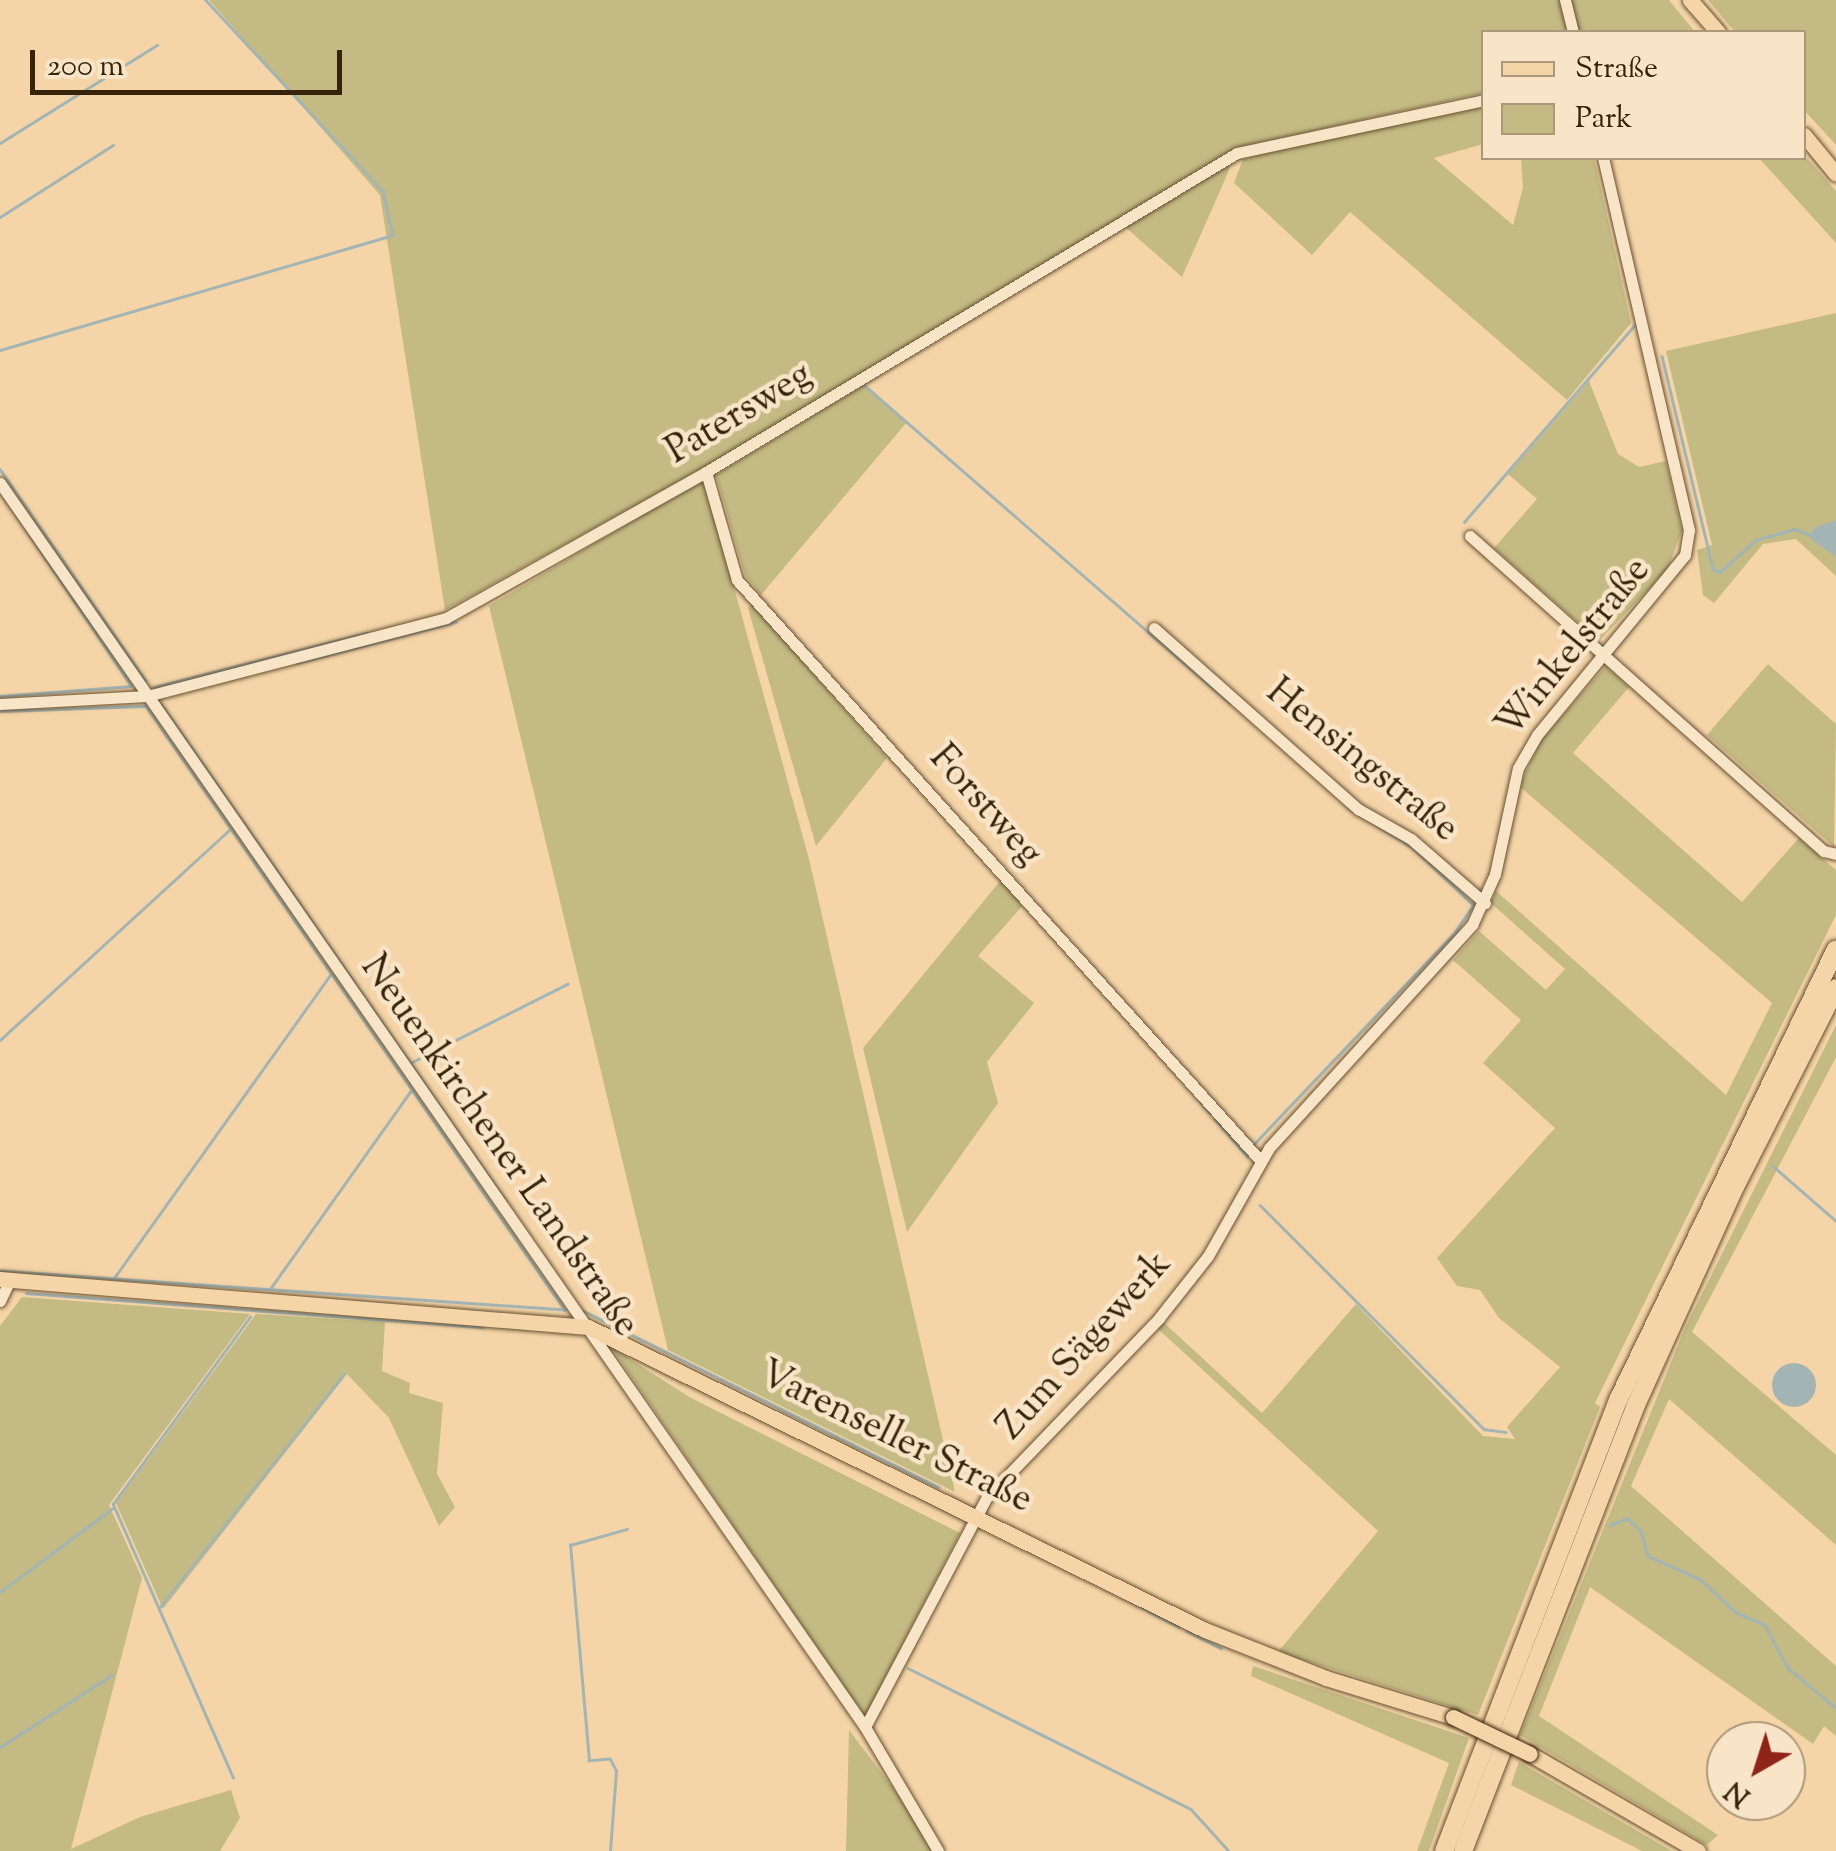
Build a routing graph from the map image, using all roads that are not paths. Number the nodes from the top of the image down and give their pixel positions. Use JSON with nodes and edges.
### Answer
{"nodes":[{"id":1,"x":1565,"y":0,"type":"edge"},
{"id":2,"x":1690,"y":0,"type":"edge"},
{"id":3,"x":1572,"y":30,"type":"edge"},
{"id":4,"x":1716,"y":30,"type":"edge"},
{"id":5,"x":1481,"y":101,"type":"edge"},
{"id":6,"x":1806,"y":126,"type":"edge"},
{"id":7,"x":1806,"y":137,"type":"edge"},
{"id":8,"x":1603,"y":160,"type":"edge"},
{"id":9,"x":1836,"y":160,"type":"edge"},
{"id":10,"x":1836,"y":174,"type":"edge"},
{"id":11,"x":706,"y":472,"type":"junction"},
{"id":12,"x":0,"y":482,"type":"edge"},
{"id":13,"x":1470,"y":536,"type":"dead end"},
{"id":14,"x":1154,"y":628,"type":"dead end"},
{"id":15,"x":1606,"y":654,"type":"junction"},
{"id":16,"x":147,"y":696,"type":"junction"},
{"id":17,"x":0,"y":704,"type":"edge"},
{"id":18,"x":1836,"y":854,"type":"edge"},
{"id":19,"x":1485,"y":903,"type":"junction"},
{"id":20,"x":1836,"y":950,"type":"edge"},
{"id":21,"x":1836,"y":988,"type":"edge"},
{"id":22,"x":1260,"y":1160,"type":"junction"},
{"id":23,"x":5,"y":1280,"type":"edge"},
{"id":24,"x":0,"y":1301,"type":"edge"},
{"id":25,"x":588,"y":1327,"type":"junction"},
{"id":26,"x":977,"y":1517,"type":"junction"},
{"id":27,"x":865,"y":1727,"type":"junction"},
{"id":28,"x":938,"y":1851,"type":"edge"},
{"id":29,"x":1444,"y":1851,"type":"edge"},
{"id":30,"x":1463,"y":1851,"type":"edge"},
{"id":31,"x":1698,"y":1851,"type":"edge"}],
"edges":[{"from":1,"to":3,"type":"street"},
{"from":2,"to":4,"type":"main road"},
{"from":5,"to":11,"type":"street","name":"Patersweg"},
{"from":6,"to":9,"type":"main road"},
{"from":7,"to":10,"type":"main road"},
{"from":8,"to":15,"type":"street","name":"Winkelstraße"},
{"from":11,"to":16,"type":"street","name":"Patersweg"},
{"from":11,"to":22,"type":"street","name":"Forstweg"},
{"from":12,"to":16,"type":"street","name":"Neuenkirchener Landstraße"},
{"from":13,"to":15,"type":"street"},
{"from":14,"to":19,"type":"street","name":"Hensingstraße"},
{"from":15,"to":18,"type":"street"},
{"from":15,"to":19,"type":"street","name":"Winkelstraße"},
{"from":16,"to":17,"type":"street","name":"Patersweg"},
{"from":16,"to":25,"type":"street","name":"Neuenkirchener Landstraße"},
{"from":19,"to":22,"type":"street","name":"Winkelstraße"},
{"from":20,"to":29,"type":"highway"},
{"from":21,"to":30,"type":"highway"},
{"from":22,"to":26,"type":"street","name":"Zum Sägewerk"},
{"from":23,"to":24,"type":"street","name":"Varenseller Straße"},
{"from":23,"to":25,"type":"main road","name":"Varenseller Straße"},
{"from":25,"to":26,"type":"main road","name":"Varenseller Straße"},
{"from":25,"to":27,"type":"street","name":"Neuenkirchener Landstraße"},
{"from":26,"to":27,"type":"street","name":"Zum Sägewerk"},
{"from":26,"to":31,"type":"main road","name":"Varenseller Straße","bridge":true},
{"from":27,"to":28,"type":"street","name":"Neuenkirchener Landstraße"}]}
